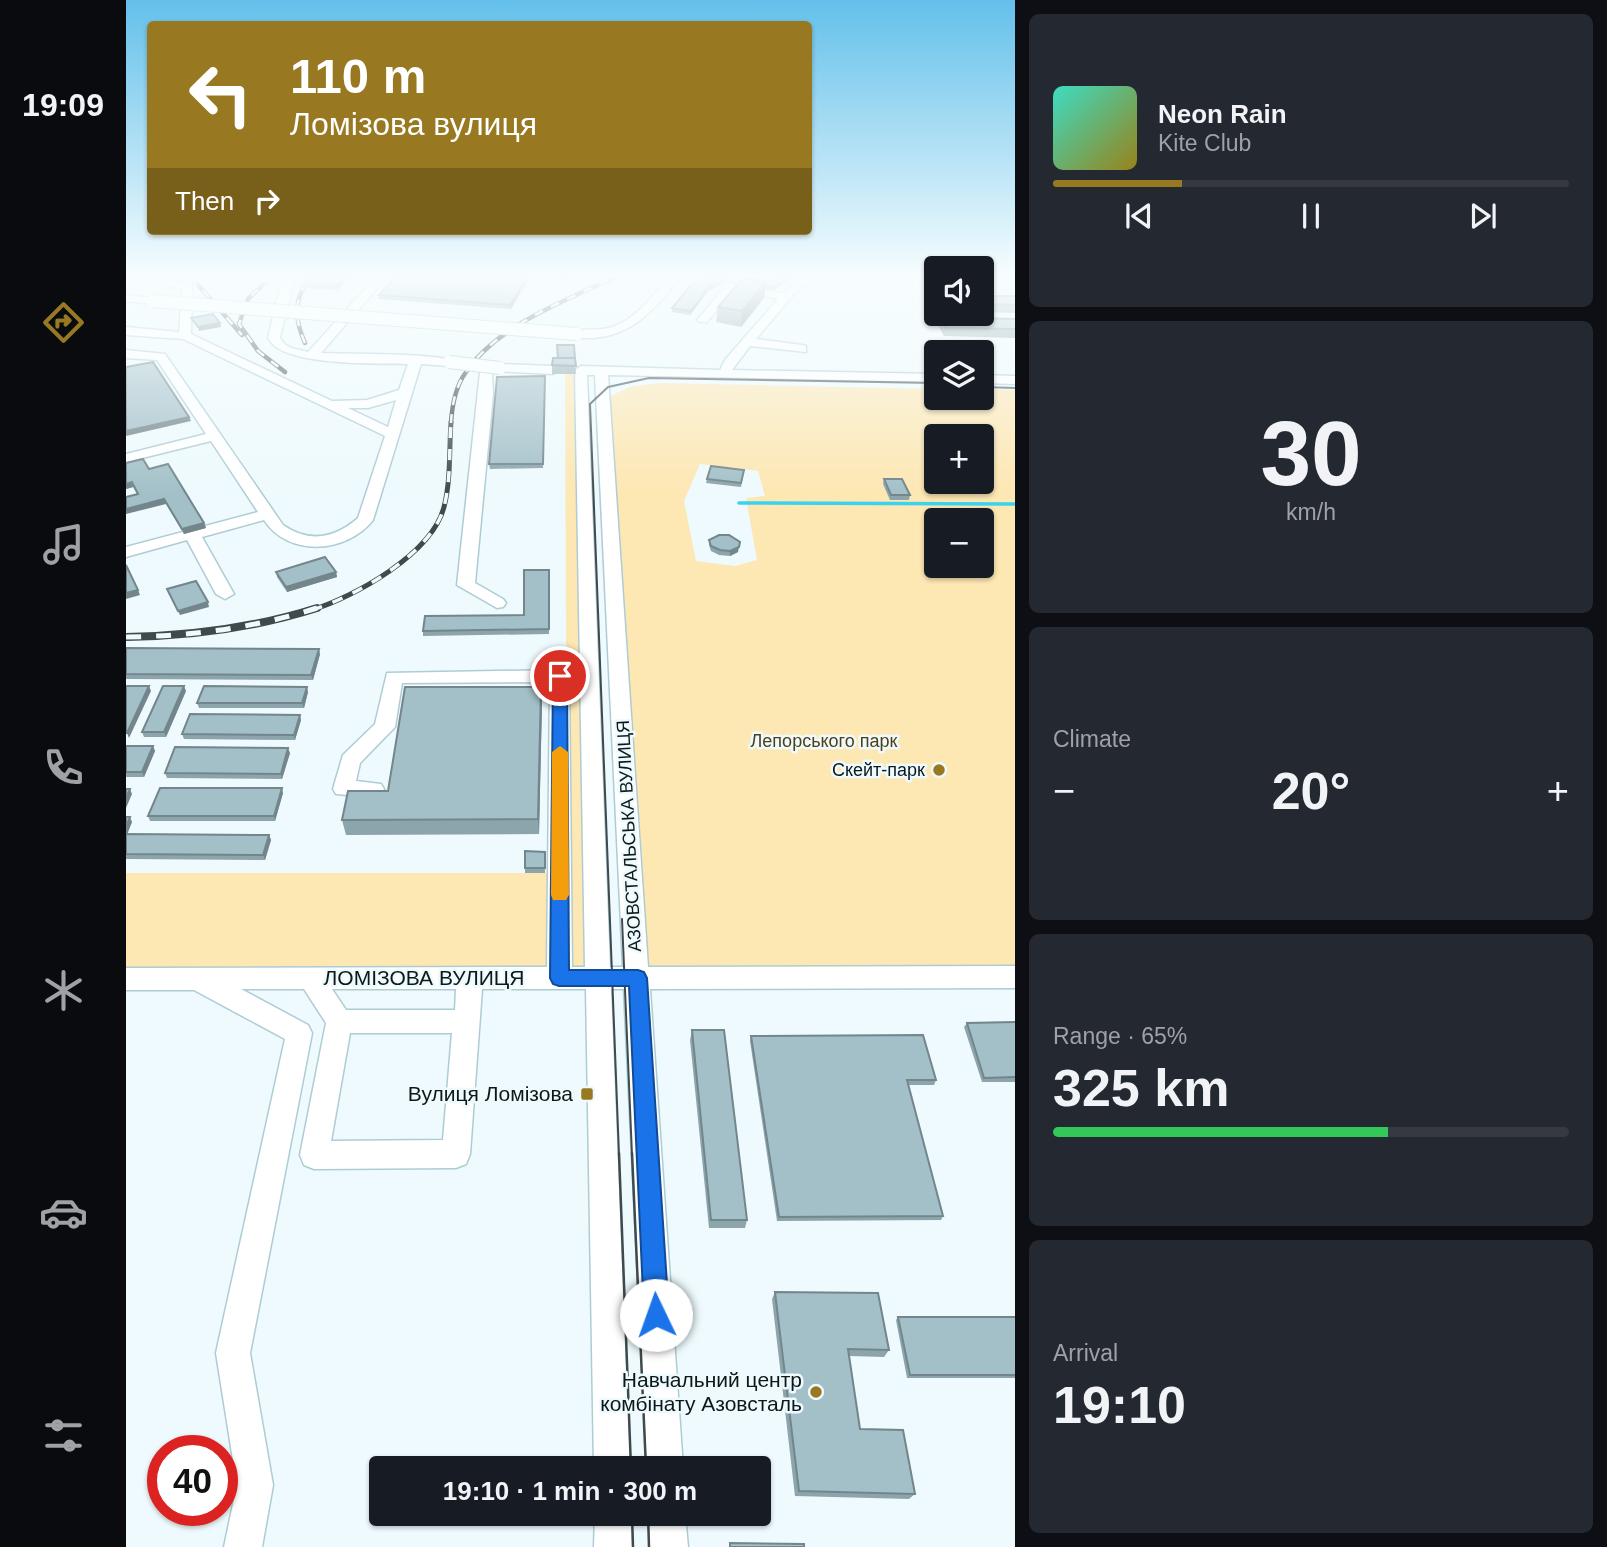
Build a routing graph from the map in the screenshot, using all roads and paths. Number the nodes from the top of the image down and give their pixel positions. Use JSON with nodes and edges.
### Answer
{"nodes":[{"id":1,"x":213,"y":349,"type":"edge"},
{"id":2,"x":284,"y":349,"type":"edge"},
{"id":3,"x":317,"y":349,"type":"edge"},
{"id":4,"x":741,"y":349,"type":"edge"},
{"id":5,"x":126,"y":354,"type":"edge"},
{"id":6,"x":311,"y":356,"type":"junction"},
{"id":7,"x":415,"y":361,"type":"junction"},
{"id":8,"x":552,"y":370,"type":"edge"},
{"id":9,"x":586,"y":371,"type":"junction"},
{"id":10,"x":493,"y":373,"type":"junction"},
{"id":11,"x":726,"y":373,"type":"junction"},
{"id":12,"x":924,"y":378,"type":"edge"},
{"id":13,"x":994,"y":379,"type":"edge"},
{"id":14,"x":1015,"y":380,"type":"edge"},
{"id":15,"x":405,"y":393,"type":"junction"},
{"id":16,"x":327,"y":403,"type":"junction"},
{"id":17,"x":392,"y":434,"type":"junction"},
{"id":18,"x":216,"y":436,"type":"junction"},
{"id":19,"x":126,"y":458,"type":"edge"},
{"id":20,"x":268,"y":514,"type":"junction"},
{"id":21,"x":192,"y":534,"type":"junction"},
{"id":22,"x":126,"y":552,"type":"edge"},
{"id":23,"x":225,"y":594,"type":"dead end"},
{"id":24,"x":497,"y":603,"type":"dead end"},
{"id":25,"x":373,"y":789,"type":"edge"},
{"id":26,"x":1015,"y":977,"type":"edge"},
{"id":27,"x":197,"y":978,"type":"junction"},
{"id":28,"x":311,"y":978,"type":"junction"},
{"id":29,"x":470,"y":978,"type":"junction"},
{"id":30,"x":559,"y":978,"type":"junction"},
{"id":31,"x":600,"y":978,"type":"junction"},
{"id":32,"x":638,"y":978,"type":"junction"},
{"id":33,"x":126,"y":979,"type":"edge"},
{"id":34,"x":467,"y":1021,"type":"junction"},
{"id":35,"x":338,"y":1022,"type":"junction"},
{"id":36,"x":612,"y":1456,"type":"edge"},
{"id":37,"x":664,"y":1456,"type":"edge"},
{"id":38,"x":613,"y":1526,"type":"edge"},
{"id":39,"x":668,"y":1526,"type":"edge"},
{"id":40,"x":243,"y":1547,"type":"edge"},
{"id":41,"x":614,"y":1547,"type":"edge"},
{"id":42,"x":669,"y":1547,"type":"edge"}],
"edges":[{"from":1,"to":16,"type":"street"},
{"from":2,"to":6,"type":"street"},
{"from":3,"to":6,"type":"street"},
{"from":4,"to":11,"type":"street"},
{"from":5,"to":18,"type":"street"},
{"from":6,"to":7,"type":"street"},
{"from":7,"to":10,"type":"street"},
{"from":7,"to":15,"type":"street"},
{"from":8,"to":10,"type":"street"},
{"from":9,"to":11,"type":"street"},
{"from":9,"to":31,"type":"street","name":"АЗОВСТАЛЬСЬКА ВУЛИЦЯ"},
{"from":9,"to":32,"type":"street","name":"АЗОВСТАЛЬСЬКА ВУЛИЦЯ"},
{"from":10,"to":24,"type":"street"},
{"from":11,"to":12,"type":"street"},
{"from":13,"to":14,"type":"street"},
{"from":15,"to":16,"type":"street"},
{"from":15,"to":17,"type":"street"},
{"from":16,"to":17,"type":"street"},
{"from":17,"to":20,"type":"street"},
{"from":18,"to":19,"type":"street"},
{"from":18,"to":20,"type":"street"},
{"from":20,"to":21,"type":"street"},
{"from":21,"to":22,"type":"street"},
{"from":21,"to":23,"type":"street"},
{"from":25,"to":30,"type":"street"},
{"from":26,"to":32,"type":"street","name":"ЛОМІЗОВА ВУЛИЦЯ"},
{"from":27,"to":28,"type":"street","name":"ЛОМІЗОВА ВУЛИЦЯ"},
{"from":27,"to":33,"type":"street","name":"ЛОМІЗОВА ВУЛИЦЯ"},
{"from":27,"to":40,"type":"street"},
{"from":28,"to":29,"type":"street","name":"ЛОМІЗОВА ВУЛИЦЯ"},
{"from":28,"to":35,"type":"street"},
{"from":29,"to":30,"type":"street","name":"ЛОМІЗОВА ВУЛИЦЯ"},
{"from":29,"to":34,"type":"street"},
{"from":30,"to":31,"type":"street","name":"ЛОМІЗОВА ВУЛИЦЯ"},
{"from":31,"to":32,"type":"street","name":"ЛОМІЗОВА ВУЛИЦЯ"},
{"from":31,"to":36,"type":"street","name":"АЗОВСТАЛЬСЬКА ВУЛИЦЯ"},
{"from":32,"to":37,"type":"street","name":"АЗОВСТАЛЬСЬКА ВУЛИЦЯ"},
{"from":34,"to":35,"type":"street"},
{"from":34,"to":35,"type":"street"},
{"from":38,"to":41,"type":"street"},
{"from":39,"to":42,"type":"street"}]}
